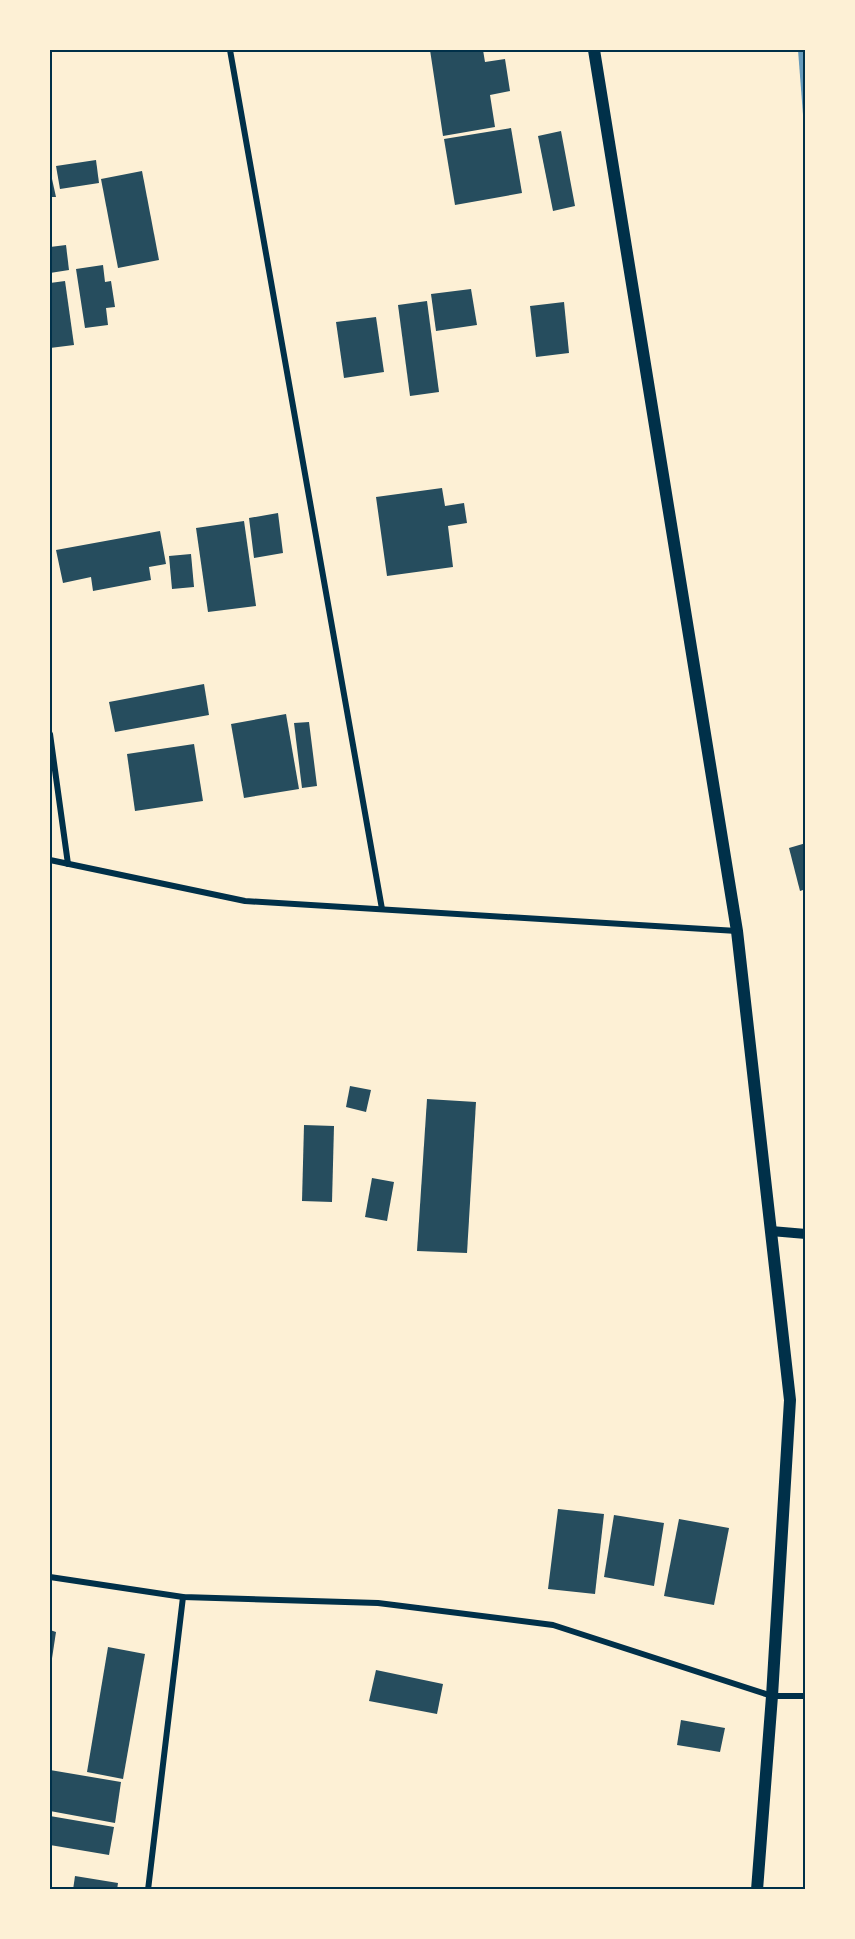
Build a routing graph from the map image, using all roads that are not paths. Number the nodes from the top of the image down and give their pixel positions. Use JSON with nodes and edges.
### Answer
{"nodes":[{"id":1,"x":230,"y":50,"type":"edge"},
{"id":2,"x":594,"y":50,"type":"edge"},
{"id":3,"x":50,"y":734,"type":"edge"},
{"id":4,"x":50,"y":860,"type":"edge"},
{"id":5,"x":68,"y":864,"type":"junction"},
{"id":6,"x":382,"y":909,"type":"junction"},
{"id":7,"x":737,"y":931,"type":"junction"},
{"id":8,"x":771,"y":1231,"type":"junction"},
{"id":9,"x":806,"y":1234,"type":"edge"},
{"id":10,"x":50,"y":1577,"type":"edge"},
{"id":11,"x":183,"y":1597,"type":"junction"},
{"id":12,"x":772,"y":1696,"type":"junction"},
{"id":13,"x":806,"y":1696,"type":"edge"},
{"id":14,"x":148,"y":1890,"type":"edge"},
{"id":15,"x":757,"y":1890,"type":"edge"}],
"edges":[{"from":1,"to":6,"type":"street"},
{"from":2,"to":7,"type":"main road"},
{"from":3,"to":5,"type":"street"},
{"from":4,"to":5,"type":"street"},
{"from":5,"to":6,"type":"street"},
{"from":6,"to":7,"type":"street"},
{"from":7,"to":8,"type":"main road"},
{"from":8,"to":9,"type":"street"},
{"from":8,"to":12,"type":"main road"},
{"from":10,"to":11,"type":"street"},
{"from":11,"to":12,"type":"street"},
{"from":11,"to":14,"type":"street"},
{"from":12,"to":13,"type":"street"},
{"from":12,"to":15,"type":"main road"}]}
